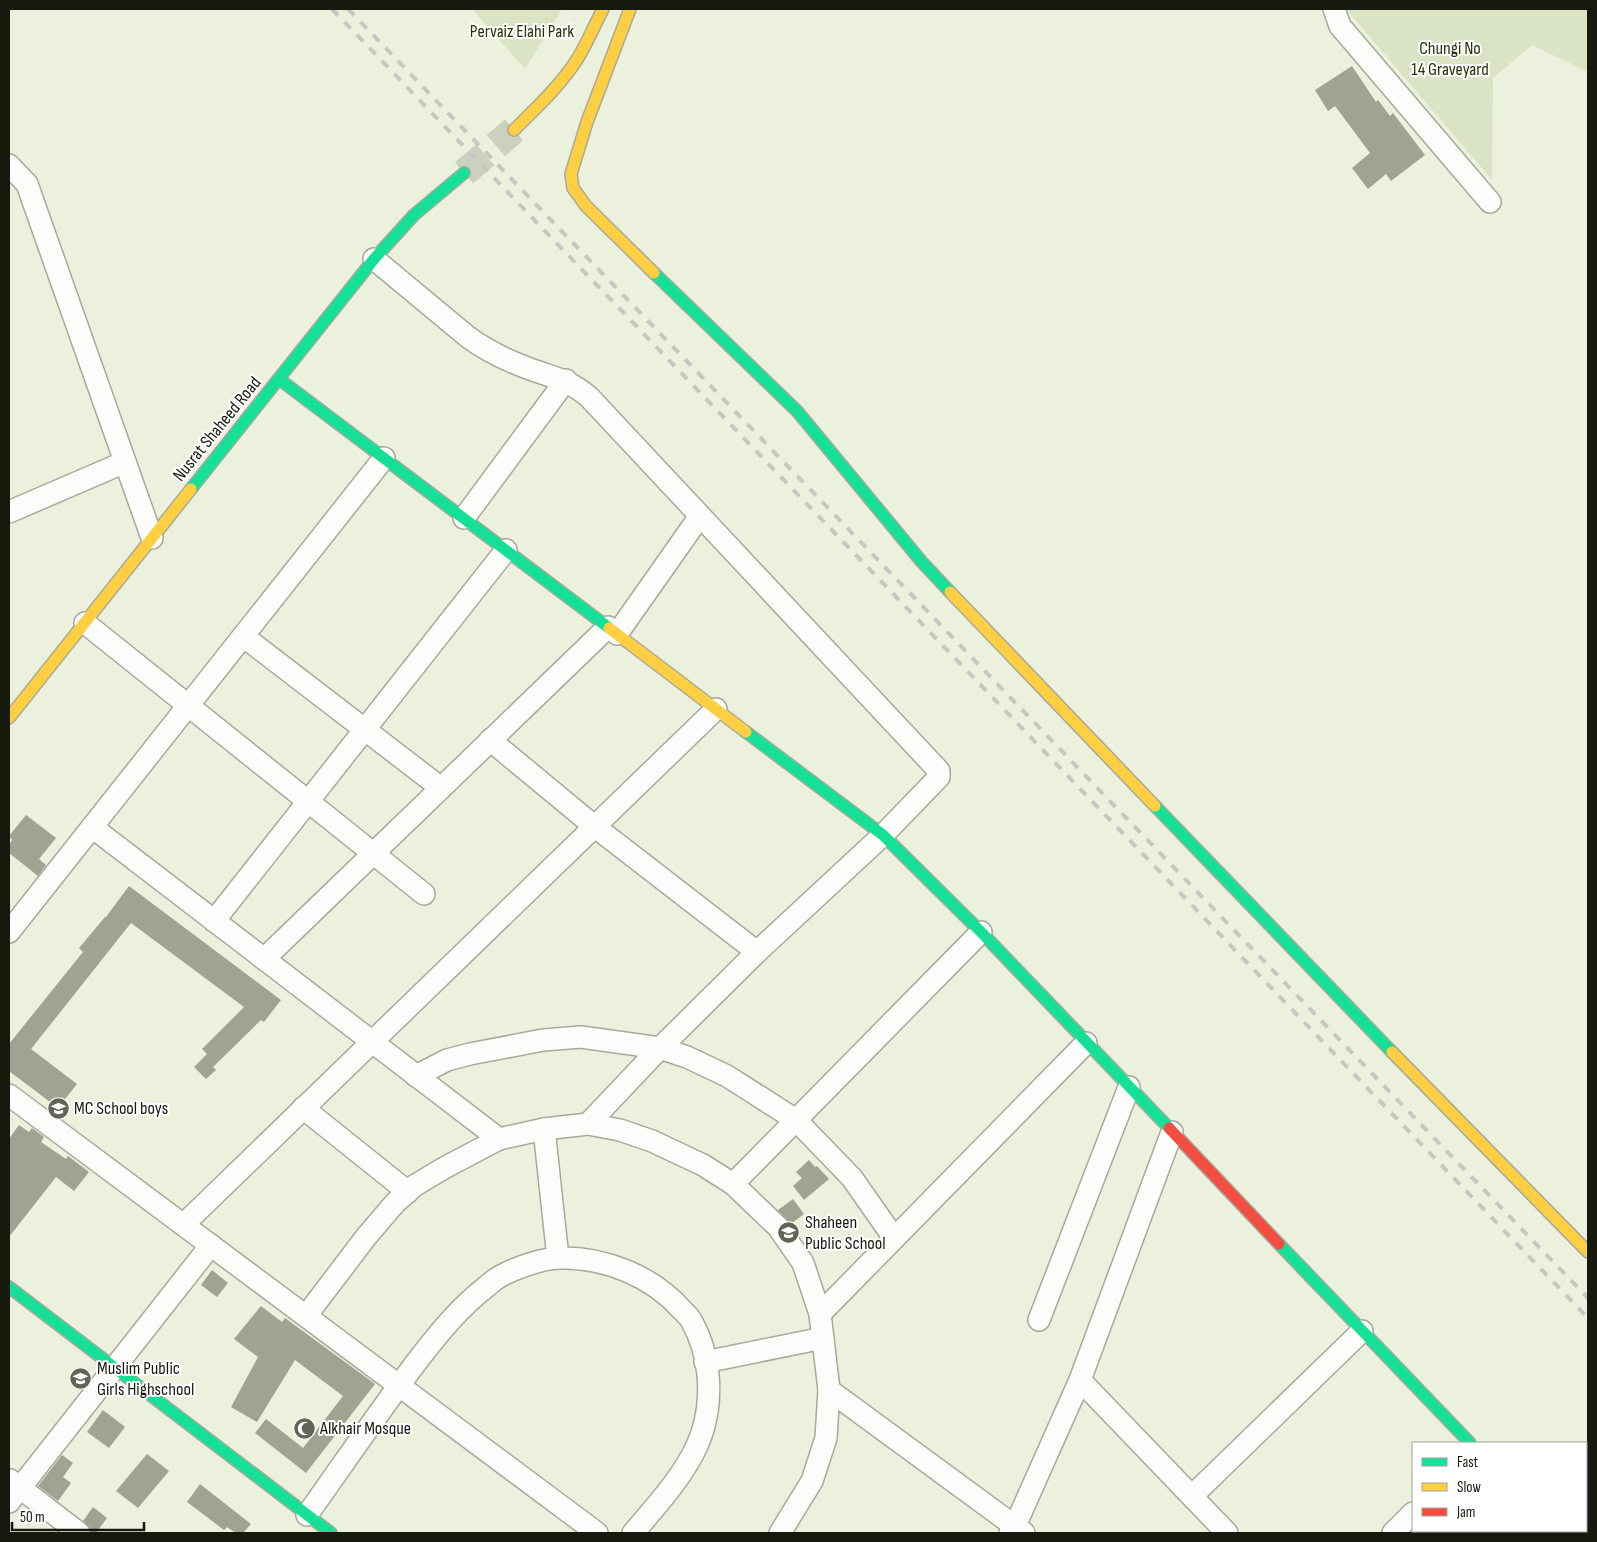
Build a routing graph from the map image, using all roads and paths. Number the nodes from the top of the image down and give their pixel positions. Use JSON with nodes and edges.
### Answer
{"nodes":[{"id":1,"x":603,"y":9,"type":"edge"},
{"id":2,"x":630,"y":9,"type":"edge"},
{"id":3,"x":1334,"y":9,"type":"edge"},
{"id":4,"x":514,"y":130,"type":"tunnel mouth"},
{"id":5,"x":9,"y":165,"type":"edge"},
{"id":6,"x":464,"y":173,"type":"tunnel mouth"},
{"id":7,"x":1490,"y":202,"type":"dead end"},
{"id":8,"x":374,"y":259,"type":"junction"},
{"id":9,"x":279,"y":379,"type":"junction"},
{"id":10,"x":566,"y":380,"type":"junction"},
{"id":11,"x":384,"y":458,"type":"junction"},
{"id":12,"x":125,"y":462,"type":"junction"},
{"id":13,"x":9,"y":512,"type":"edge"},
{"id":14,"x":700,"y":516,"type":"junction"},
{"id":15,"x":464,"y":518,"type":"junction"},
{"id":16,"x":152,"y":538,"type":"junction"},
{"id":17,"x":506,"y":550,"type":"junction"},
{"id":18,"x":85,"y":623,"type":"junction"},
{"id":19,"x":613,"y":631,"type":"junction"},
{"id":20,"x":243,"y":636,"type":"junction"},
{"id":21,"x":188,"y":706,"type":"junction"},
{"id":22,"x":716,"y":708,"type":"junction"},
{"id":23,"x":9,"y":718,"type":"edge"},
{"id":24,"x":365,"y":729,"type":"junction"},
{"id":25,"x":490,"y":740,"type":"junction"},
{"id":26,"x":441,"y":788,"type":"junction"},
{"id":27,"x":308,"y":802,"type":"junction"},
{"id":28,"x":594,"y":826,"type":"junction"},
{"id":29,"x":92,"y":827,"type":"junction"},
{"id":30,"x":883,"y":835,"type":"junction"},
{"id":31,"x":374,"y":854,"type":"junction"},
{"id":32,"x":424,"y":894,"type":"dead end"},
{"id":33,"x":214,"y":921,"type":"junction"},
{"id":34,"x":9,"y":932,"type":"edge"},
{"id":35,"x":981,"y":932,"type":"junction"},
{"id":36,"x":757,"y":952,"type":"junction"},
{"id":37,"x":264,"y":959,"type":"junction"},
{"id":38,"x":372,"y":1042,"type":"junction"},
{"id":39,"x":1086,"y":1043,"type":"junction"},
{"id":40,"x":660,"y":1048,"type":"junction"},
{"id":41,"x":416,"y":1076,"type":"junction"},
{"id":42,"x":1129,"y":1087,"type":"junction"},
{"id":43,"x":9,"y":1095,"type":"edge"},
{"id":44,"x":303,"y":1108,"type":"junction"},
{"id":45,"x":796,"y":1120,"type":"junction"},
{"id":46,"x":588,"y":1124,"type":"junction"},
{"id":47,"x":544,"y":1129,"type":"junction"},
{"id":48,"x":1172,"y":1132,"type":"junction"},
{"id":49,"x":499,"y":1139,"type":"junction"},
{"id":50,"x":734,"y":1184,"type":"junction"},
{"id":51,"x":408,"y":1192,"type":"junction"},
{"id":52,"x":183,"y":1225,"type":"junction"},
{"id":53,"x":894,"y":1238,"type":"junction"},
{"id":54,"x":211,"y":1245,"type":"junction"},
{"id":55,"x":1588,"y":1252,"type":"edge"},
{"id":56,"x":558,"y":1258,"type":"junction"},
{"id":57,"x":9,"y":1287,"type":"edge"},
{"id":58,"x":820,"y":1314,"type":"junction"},
{"id":59,"x":306,"y":1316,"type":"junction"},
{"id":60,"x":1038,"y":1320,"type":"dead end"},
{"id":61,"x":1362,"y":1331,"type":"junction"},
{"id":62,"x":823,"y":1338,"type":"junction"},
{"id":63,"x":705,"y":1362,"type":"junction"},
{"id":64,"x":115,"y":1368,"type":"junction"},
{"id":65,"x":1080,"y":1380,"type":"junction"},
{"id":66,"x":399,"y":1385,"type":"junction"},
{"id":67,"x":829,"y":1390,"type":"junction"},
{"id":68,"x":1469,"y":1442,"type":"edge"},
{"id":69,"x":12,"y":1490,"type":"edge"},
{"id":70,"x":1192,"y":1496,"type":"junction"},
{"id":71,"x":1412,"y":1514,"type":"edge"},
{"id":72,"x":307,"y":1515,"type":"junction"},
{"id":73,"x":1017,"y":1531,"type":"edge"},
{"id":74,"x":79,"y":1533,"type":"edge"},
{"id":75,"x":331,"y":1533,"type":"edge"},
{"id":76,"x":598,"y":1533,"type":"edge"},
{"id":77,"x":633,"y":1533,"type":"edge"},
{"id":78,"x":780,"y":1533,"type":"edge"},
{"id":79,"x":1227,"y":1533,"type":"edge"},
{"id":80,"x":1393,"y":1533,"type":"edge"}],
"edges":[{"from":1,"to":4,"type":"street"},
{"from":2,"to":55,"type":"street"},
{"from":3,"to":7,"type":"street"},
{"from":5,"to":12,"type":"street"},
{"from":6,"to":8,"type":"street","name":"Nusrat Shaheed Road"},
{"from":8,"to":9,"type":"street","name":"Nusrat Shaheed Road"},
{"from":8,"to":10,"type":"street"},
{"from":9,"to":11,"type":"street"},
{"from":9,"to":16,"type":"street","name":"Nusrat Shaheed Road"},
{"from":10,"to":14,"type":"street"},
{"from":10,"to":15,"type":"street"},
{"from":11,"to":15,"type":"street"},
{"from":11,"to":20,"type":"street"},
{"from":12,"to":13,"type":"street"},
{"from":12,"to":16,"type":"street"},
{"from":14,"to":19,"type":"street"},
{"from":14,"to":30,"type":"street"},
{"from":15,"to":17,"type":"street"},
{"from":16,"to":18,"type":"street","name":"Nusrat Shaheed Road"},
{"from":17,"to":19,"type":"street"},
{"from":17,"to":24,"type":"street"},
{"from":18,"to":21,"type":"street"},
{"from":18,"to":23,"type":"street","name":"Nusrat Shaheed Road"},
{"from":19,"to":22,"type":"street"},
{"from":19,"to":25,"type":"street"},
{"from":20,"to":21,"type":"street"},
{"from":20,"to":24,"type":"street"},
{"from":21,"to":27,"type":"street"},
{"from":21,"to":29,"type":"street"},
{"from":22,"to":28,"type":"street"},
{"from":22,"to":30,"type":"street"},
{"from":24,"to":26,"type":"street"},
{"from":24,"to":27,"type":"street"},
{"from":25,"to":26,"type":"street"},
{"from":25,"to":28,"type":"street"},
{"from":26,"to":31,"type":"street"},
{"from":27,"to":31,"type":"street"},
{"from":27,"to":33,"type":"street"},
{"from":28,"to":36,"type":"street"},
{"from":28,"to":38,"type":"street"},
{"from":29,"to":33,"type":"street"},
{"from":29,"to":34,"type":"street"},
{"from":30,"to":35,"type":"street"},
{"from":30,"to":36,"type":"street"},
{"from":31,"to":32,"type":"street"},
{"from":31,"to":37,"type":"street"},
{"from":33,"to":37,"type":"street"},
{"from":35,"to":39,"type":"street"},
{"from":35,"to":45,"type":"street"},
{"from":36,"to":40,"type":"street"},
{"from":37,"to":38,"type":"street"},
{"from":38,"to":41,"type":"street"},
{"from":38,"to":44,"type":"street"},
{"from":39,"to":42,"type":"street"},
{"from":39,"to":53,"type":"street"},
{"from":40,"to":41,"type":"street"},
{"from":40,"to":45,"type":"street"},
{"from":40,"to":46,"type":"street"},
{"from":41,"to":49,"type":"street"},
{"from":42,"to":48,"type":"street"},
{"from":42,"to":60,"type":"street"},
{"from":43,"to":52,"type":"street"},
{"from":44,"to":51,"type":"street"},
{"from":44,"to":52,"type":"street"},
{"from":45,"to":50,"type":"street"},
{"from":45,"to":53,"type":"street"},
{"from":46,"to":47,"type":"street"},
{"from":46,"to":50,"type":"street"},
{"from":47,"to":49,"type":"street"},
{"from":47,"to":56,"type":"street"},
{"from":48,"to":61,"type":"street"},
{"from":48,"to":65,"type":"street"},
{"from":49,"to":51,"type":"street"},
{"from":50,"to":58,"type":"street"},
{"from":51,"to":59,"type":"street"},
{"from":52,"to":54,"type":"street"},
{"from":53,"to":58,"type":"street"},
{"from":54,"to":59,"type":"street"},
{"from":54,"to":64,"type":"street"},
{"from":56,"to":63,"type":"street"},
{"from":56,"to":66,"type":"street"},
{"from":57,"to":64,"type":"street"},
{"from":58,"to":62,"type":"street"},
{"from":59,"to":66,"type":"street"},
{"from":61,"to":68,"type":"street"},
{"from":61,"to":70,"type":"street"},
{"from":62,"to":63,"type":"street"},
{"from":62,"to":67,"type":"street"},
{"from":63,"to":77,"type":"street"},
{"from":64,"to":69,"type":"street"},
{"from":64,"to":72,"type":"street"},
{"from":65,"to":70,"type":"street"},
{"from":65,"to":73,"type":"street"},
{"from":66,"to":72,"type":"street"},
{"from":66,"to":76,"type":"street"},
{"from":67,"to":73,"type":"street"},
{"from":67,"to":78,"type":"street"},
{"from":69,"to":74,"type":"street"},
{"from":70,"to":79,"type":"street"},
{"from":71,"to":80,"type":"street"},
{"from":72,"to":75,"type":"street"}]}
